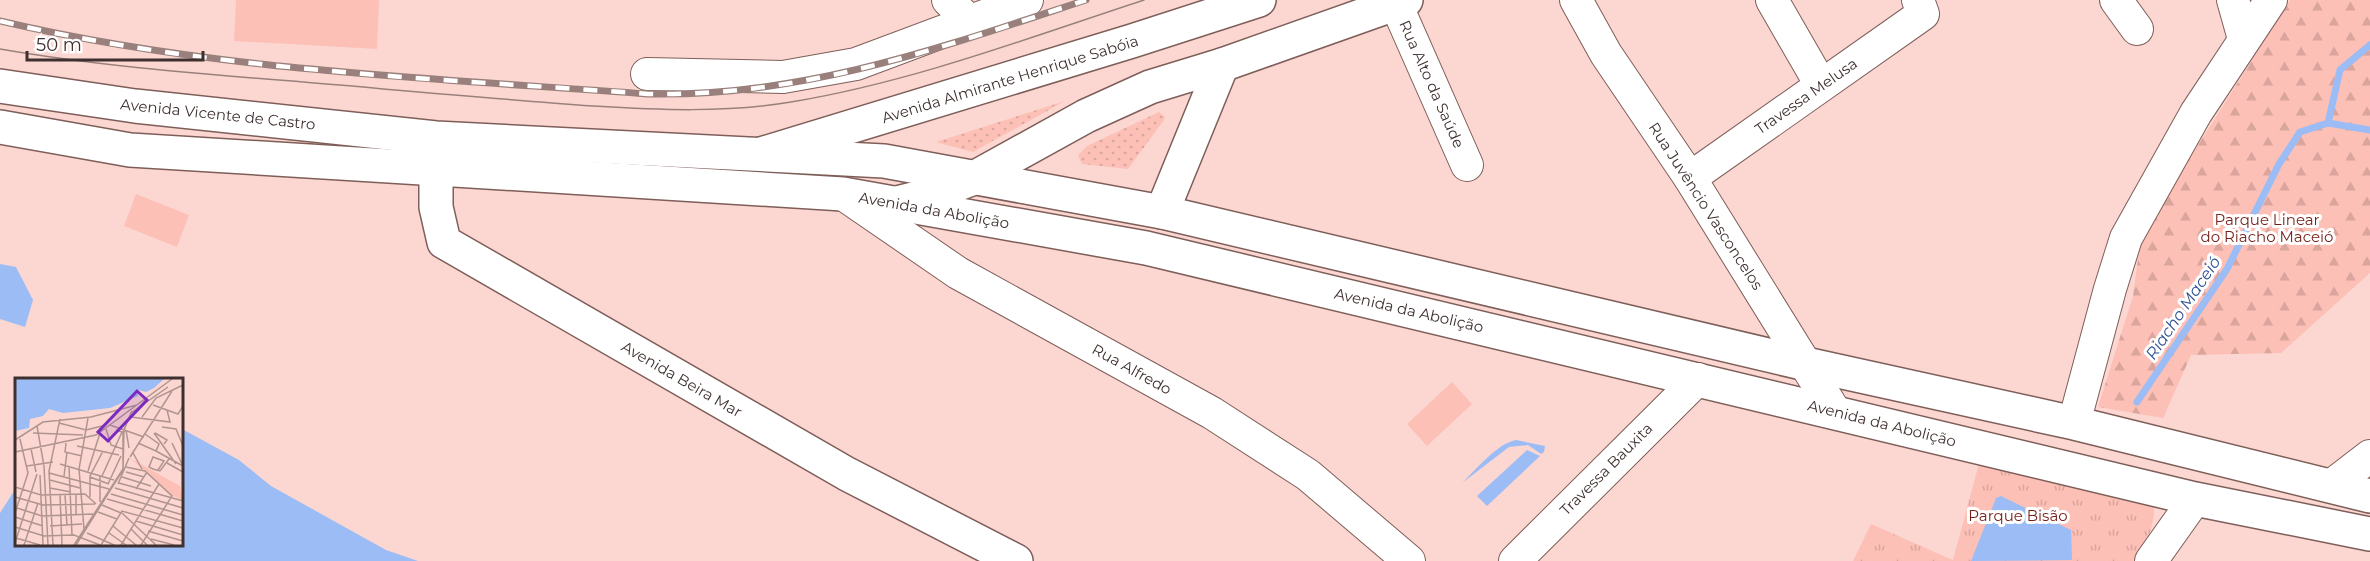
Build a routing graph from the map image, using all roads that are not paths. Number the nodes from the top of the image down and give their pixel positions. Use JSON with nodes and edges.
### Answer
{"nodes":[{"id":1,"x":1027,"y":0,"type":"edge"},
{"id":2,"x":1258,"y":0,"type":"edge"},
{"id":3,"x":1576,"y":0,"type":"edge"},
{"id":4,"x":1773,"y":0,"type":"edge"},
{"id":5,"x":2116,"y":0,"type":"edge"},
{"id":6,"x":2233,"y":0,"type":"edge"},
{"id":7,"x":2271,"y":0,"type":"edge"},
{"id":8,"x":1401,"y":2,"type":"edge"},
{"id":9,"x":1921,"y":7,"type":"edge"},
{"id":10,"x":958,"y":10,"type":"edge"},
{"id":11,"x":2137,"y":29,"type":"dead end"},
{"id":12,"x":2244,"y":39,"type":"junction"},
{"id":13,"x":1222,"y":65,"type":"junction"},
{"id":14,"x":647,"y":74,"type":"dead end"},
{"id":15,"x":1821,"y":85,"type":"junction"},
{"id":16,"x":0,"y":86,"type":"edge"},
{"id":17,"x":135,"y":106,"type":"junction"},
{"id":18,"x":0,"y":127,"type":"edge"},
{"id":19,"x":130,"y":150,"type":"junction"},
{"id":20,"x":436,"y":154,"type":"junction"},
{"id":21,"x":761,"y":154,"type":"junction"},
{"id":22,"x":1467,"y":165,"type":"dead end"},
{"id":23,"x":974,"y":178,"type":"junction"},
{"id":24,"x":1690,"y":178,"type":"junction"},
{"id":25,"x":843,"y":194,"type":"junction"},
{"id":26,"x":897,"y":203,"type":"junction"},
{"id":27,"x":1161,"y":212,"type":"junction"},
{"id":28,"x":1806,"y":364,"type":"junction"},
{"id":29,"x":1698,"y":379,"type":"junction"},
{"id":30,"x":1835,"y":412,"type":"junction"},
{"id":31,"x":2074,"y":423,"type":"junction"},
{"id":32,"x":2370,"y":456,"type":"edge"},
{"id":33,"x":2331,"y":486,"type":"junction"},
{"id":34,"x":2370,"y":496,"type":"edge"},
{"id":35,"x":2195,"y":499,"type":"junction"},
{"id":36,"x":2370,"y":534,"type":"edge"},
{"id":37,"x":1016,"y":561,"type":"edge"},
{"id":38,"x":1409,"y":561,"type":"edge"},
{"id":39,"x":1515,"y":561,"type":"edge"},
{"id":40,"x":2151,"y":561,"type":"edge"}],
"edges":[{"from":1,"to":10,"type":"street"},
{"from":2,"to":21,"type":"main road","name":"Avenida Almirante Henrique Sabóia"},
{"from":3,"to":24,"type":"street","name":"Rua Juvêncio Vasconcelos"},
{"from":4,"to":15,"type":"street"},
{"from":5,"to":11,"type":"street"},
{"from":6,"to":12,"type":"street"},
{"from":7,"to":12,"type":"street"},
{"from":8,"to":13,"type":"main road"},
{"from":8,"to":22,"type":"street","name":"Rua Alto da Saúde"},
{"from":9,"to":15,"type":"street","name":"Travessa Melusa"},
{"from":10,"to":14,"type":"street"},
{"from":12,"to":31,"type":"street"},
{"from":13,"to":23,"type":"main road"},
{"from":13,"to":27,"type":"main road"},
{"from":15,"to":24,"type":"street","name":"Travessa Melusa"},
{"from":16,"to":17,"type":"main road","name":"Avenida Vicente de Castro"},
{"from":17,"to":19,"type":"main road"},
{"from":17,"to":20,"type":"main road","name":"Avenida Vicente de Castro"},
{"from":18,"to":19,"type":"main road"},
{"from":19,"to":20,"type":"main road"},
{"from":20,"to":21,"type":"main road"},
{"from":20,"to":25,"type":"main road","name":"Avenida da Abolição"},
{"from":20,"to":37,"type":"main road","name":"Avenida Beira Mar"},
{"from":21,"to":23,"type":"main road"},
{"from":23,"to":26,"type":"main road"},
{"from":23,"to":27,"type":"main road"},
{"from":24,"to":28,"type":"street","name":"Rua Juvêncio Vasconcelos"},
{"from":25,"to":26,"type":"main road","name":"Avenida da Abolição"},
{"from":25,"to":38,"type":"street","name":"Rua Alfredo"},
{"from":26,"to":29,"type":"main road","name":"Avenida da Abolição"},
{"from":27,"to":28,"type":"main road"},
{"from":28,"to":30,"type":"street","name":"Rua Juvêncio Vasconcelos"},
{"from":28,"to":31,"type":"main road"},
{"from":29,"to":30,"type":"main road","name":"Avenida da Abolição"},
{"from":29,"to":39,"type":"street","name":"Travessa Bauxita"},
{"from":30,"to":35,"type":"main road","name":"Avenida da Abolição"},
{"from":31,"to":33,"type":"main road"},
{"from":32,"to":33,"type":"street"},
{"from":33,"to":34,"type":"main road"},
{"from":35,"to":36,"type":"main road","name":"Avenida da Abolição"},
{"from":35,"to":40,"type":"street"}]}
